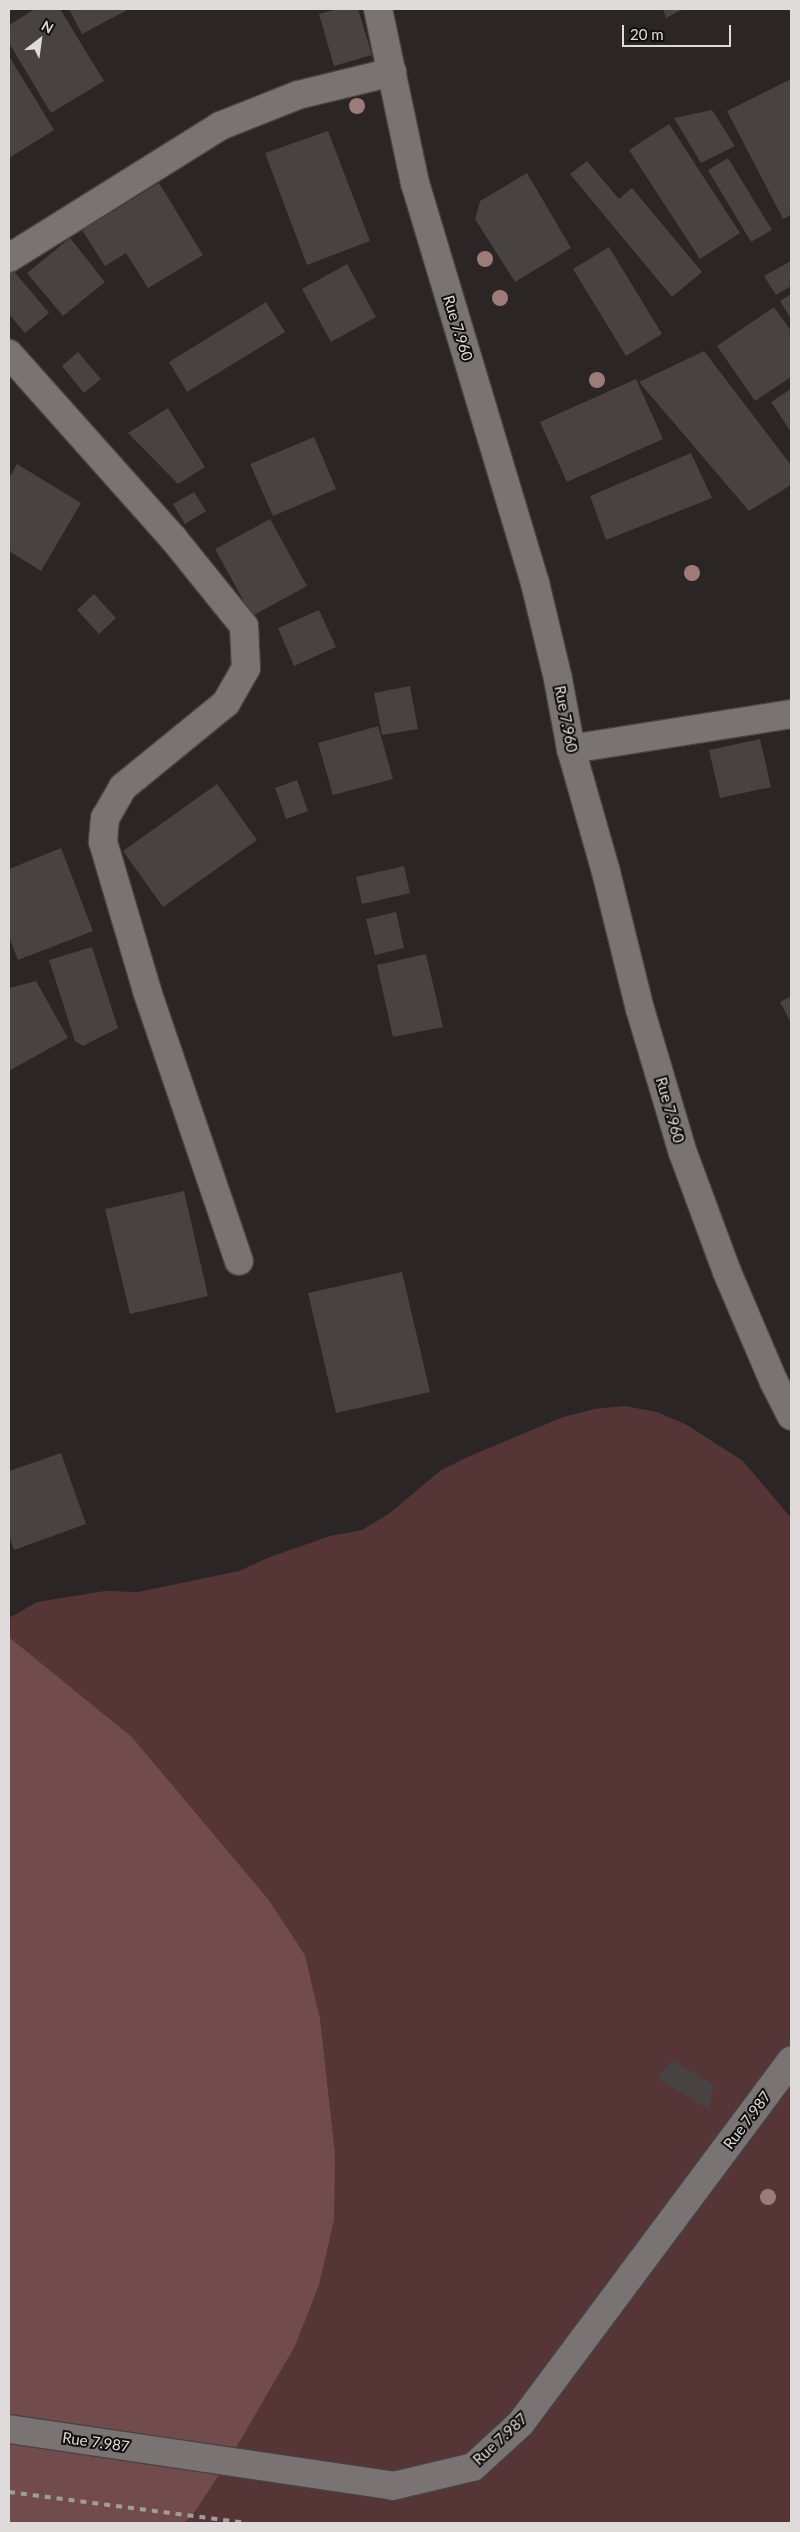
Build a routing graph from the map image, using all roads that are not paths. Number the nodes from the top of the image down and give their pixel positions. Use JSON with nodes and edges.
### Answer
{"nodes":[{"id":1,"x":378,"y":9,"type":"edge"},
{"id":2,"x":392,"y":72,"type":"junction"},
{"id":3,"x":9,"y":258,"type":"edge"},
{"id":4,"x":9,"y":354,"type":"edge"},
{"id":5,"x":791,"y":714,"type":"edge"},
{"id":6,"x":571,"y":749,"type":"junction"},
{"id":7,"x":239,"y":1261,"type":"dead end"},
{"id":8,"x":791,"y":1416,"type":"edge"},
{"id":9,"x":791,"y":2061,"type":"edge"},
{"id":10,"x":9,"y":2430,"type":"edge"}],
"edges":[{"from":1,"to":2,"type":"street","name":"Rue 7.960"},
{"from":2,"to":3,"type":"street"},
{"from":2,"to":6,"type":"street","name":"Rue 7.960"},
{"from":4,"to":7,"type":"street"},
{"from":5,"to":6,"type":"street"},
{"from":6,"to":8,"type":"street","name":"Rue 7.960"},
{"from":9,"to":10,"type":"street","name":"Rue 7.987"}]}
